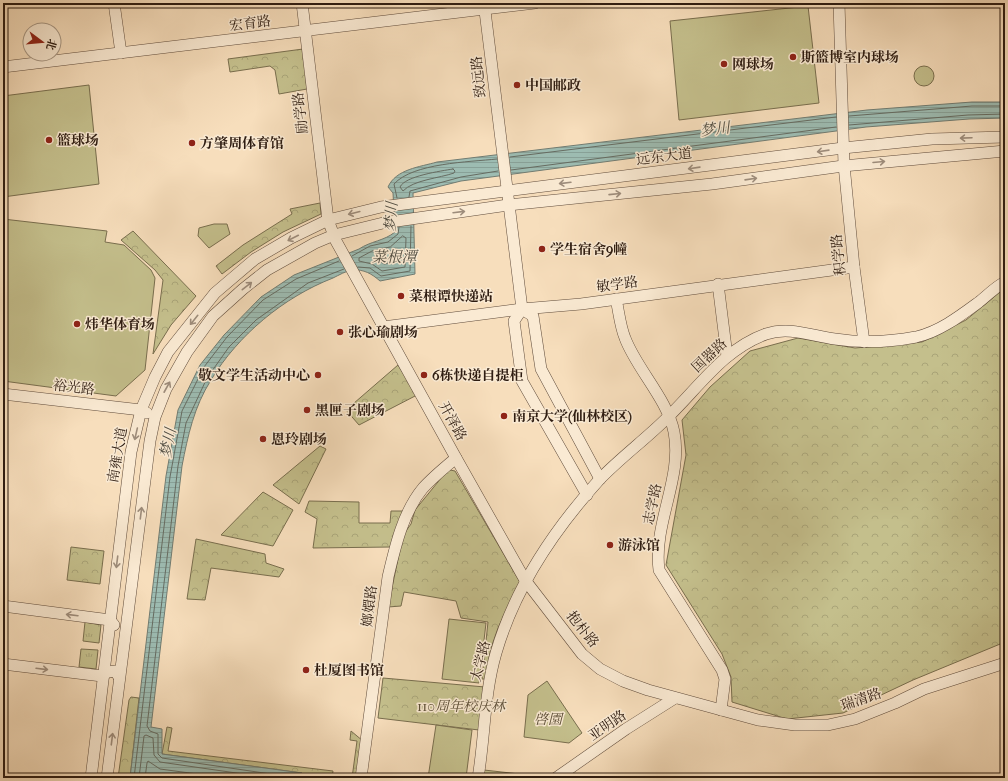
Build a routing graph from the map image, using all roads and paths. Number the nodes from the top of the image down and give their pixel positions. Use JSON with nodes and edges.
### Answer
{"nodes":[{"id":1,"x":114,"y":3,"type":"edge"},
{"id":2,"x":302,"y":3,"type":"edge"},
{"id":3,"x":535,"y":3,"type":"edge"},
{"id":4,"x":839,"y":3,"type":"edge"},
{"id":5,"x":484,"y":6,"type":"edge"},
{"id":6,"x":306,"y":32,"type":"junction"},
{"id":7,"x":120,"y":54,"type":"junction"},
{"id":8,"x":3,"y":67,"type":"edge"},
{"id":9,"x":1005,"y":137,"type":"edge"},
{"id":10,"x":843,"y":143,"type":"junction"},
{"id":11,"x":1005,"y":151,"type":"edge"},
{"id":12,"x":844,"y":165,"type":"junction"},
{"id":13,"x":507,"y":191,"type":"junction"},
{"id":14,"x":508,"y":205,"type":"junction"},
{"id":15,"x":328,"y":220,"type":"junction"},
{"id":16,"x":335,"y":238,"type":"junction"},
{"id":17,"x":854,"y":267,"type":"junction"},
{"id":18,"x":1005,"y":282,"type":"edge"},
{"id":19,"x":718,"y":284,"type":"junction"},
{"id":20,"x":216,"y":293,"type":"junction"},
{"id":21,"x":616,"y":299,"type":"junction"},
{"id":22,"x":226,"y":304,"type":"junction"},
{"id":23,"x":522,"y":309,"type":"junction"},
{"id":24,"x":383,"y":327,"type":"junction"},
{"id":25,"x":864,"y":342,"type":"junction"},
{"id":26,"x":727,"y":356,"type":"junction"},
{"id":27,"x":3,"y":394,"type":"edge"},
{"id":28,"x":141,"y":410,"type":"junction"},
{"id":29,"x":155,"y":416,"type":"junction"},
{"id":30,"x":669,"y":416,"type":"junction"},
{"id":31,"x":456,"y":458,"type":"junction"},
{"id":32,"x":600,"y":479,"type":"junction"},
{"id":33,"x":587,"y":495,"type":"junction"},
{"id":34,"x":525,"y":580,"type":"junction"},
{"id":35,"x":3,"y":606,"type":"edge"},
{"id":36,"x":110,"y":620,"type":"junction"},
{"id":37,"x":126,"y":623,"type":"junction"},
{"id":38,"x":1005,"y":663,"type":"edge"},
{"id":39,"x":3,"y":664,"type":"edge"},
{"id":40,"x":102,"y":676,"type":"junction"},
{"id":41,"x":119,"y":677,"type":"junction"},
{"id":42,"x":675,"y":698,"type":"junction"},
{"id":43,"x":721,"y":710,"type":"junction"},
{"id":44,"x":90,"y":778,"type":"edge"},
{"id":45,"x":107,"y":778,"type":"edge"},
{"id":46,"x":361,"y":778,"type":"edge"},
{"id":47,"x":478,"y":778,"type":"edge"},
{"id":48,"x":556,"y":778,"type":"edge"}],
"edges":[{"from":1,"to":7,"type":"street"},
{"from":2,"to":6,"type":"street","name":"励学路"},
{"from":3,"to":5,"type":"street","name":"宏育路"},
{"from":4,"to":10,"type":"street","name":"积学路"},
{"from":5,"to":6,"type":"street","name":"宏育路"},
{"from":5,"to":13,"type":"street","name":"致远路"},
{"from":6,"to":7,"type":"street","name":"宏育路"},
{"from":6,"to":15,"type":"street","name":"励学路"},
{"from":7,"to":8,"type":"street","name":"宏育路"},
{"from":9,"to":10,"type":"street","name":"远东大道","one_way":true},
{"from":10,"to":12,"type":"street","name":"积学路"},
{"from":10,"to":13,"type":"street","name":"远东大道","one_way":true},
{"from":12,"to":11,"type":"street","one_way":true},
{"from":14,"to":12,"type":"street","one_way":true},
{"from":12,"to":17,"type":"street","name":"积学路"},
{"from":13,"to":14,"type":"street","name":"致远路"},
{"from":13,"to":15,"type":"street","name":"远东大道","one_way":true},
{"from":16,"to":14,"type":"street","one_way":true},
{"from":14,"to":23,"type":"street","name":"致远路"},
{"from":15,"to":16,"type":"street","name":"励学路"},
{"from":15,"to":20,"type":"street","name":"南雍大道","one_way":true},
{"from":22,"to":16,"type":"street","one_way":true},
{"from":16,"to":24,"type":"street","name":"开泽路"},
{"from":17,"to":19,"type":"street","name":"敏学路"},
{"from":17,"to":25,"type":"street","name":"积学路"},
{"from":18,"to":25,"type":"street","name":"国器路"},
{"from":19,"to":21,"type":"street","name":"敏学路"},
{"from":19,"to":26,"type":"street"},
{"from":20,"to":22,"type":"street"},
{"from":20,"to":28,"type":"street","name":"南雍大道","one_way":true},
{"from":21,"to":23,"type":"street","name":"敏学路"},
{"from":21,"to":30,"type":"street","name":"志学路"},
{"from":29,"to":22,"type":"street","one_way":true},
{"from":23,"to":24,"type":"street","name":"敏学路"},
{"from":23,"to":32,"type":"street"},
{"from":23,"to":33,"type":"street"},
{"from":24,"to":31,"type":"street","name":"开泽路"},
{"from":25,"to":26,"type":"street","name":"国器路"},
{"from":26,"to":30,"type":"street","name":"国器路"},
{"from":27,"to":28,"type":"street","name":"裕光路"},
{"from":28,"to":29,"type":"street","name":"裕光路"},
{"from":28,"to":36,"type":"street","name":"南雍大道","one_way":true},
{"from":37,"to":29,"type":"street","one_way":true},
{"from":30,"to":32,"type":"street","name":"国器路"},
{"from":30,"to":43,"type":"street","name":"志学路"},
{"from":31,"to":34,"type":"street","name":"开泽路"},
{"from":31,"to":46,"type":"street","name":"嫏嬛路"},
{"from":32,"to":33,"type":"street","name":"国器路"},
{"from":33,"to":34,"type":"street","name":"国器路"},
{"from":34,"to":42,"type":"street","name":"抱朴路"},
{"from":34,"to":47,"type":"street","name":"太学路"},
{"from":36,"to":35,"type":"street","one_way":true},
{"from":36,"to":37,"type":"street"},
{"from":36,"to":40,"type":"street","name":"南雍大道"},
{"from":37,"to":41,"type":"street"},
{"from":38,"to":43,"type":"street","name":"瑞清路"},
{"from":39,"to":40,"type":"street","one_way":true},
{"from":40,"to":41,"type":"street"},
{"from":40,"to":44,"type":"street","name":"南雍大道"},
{"from":45,"to":41,"type":"street","one_way":true},
{"from":42,"to":43,"type":"street","name":"抱朴路"},
{"from":42,"to":48,"type":"street","name":"亚明路"}]}
